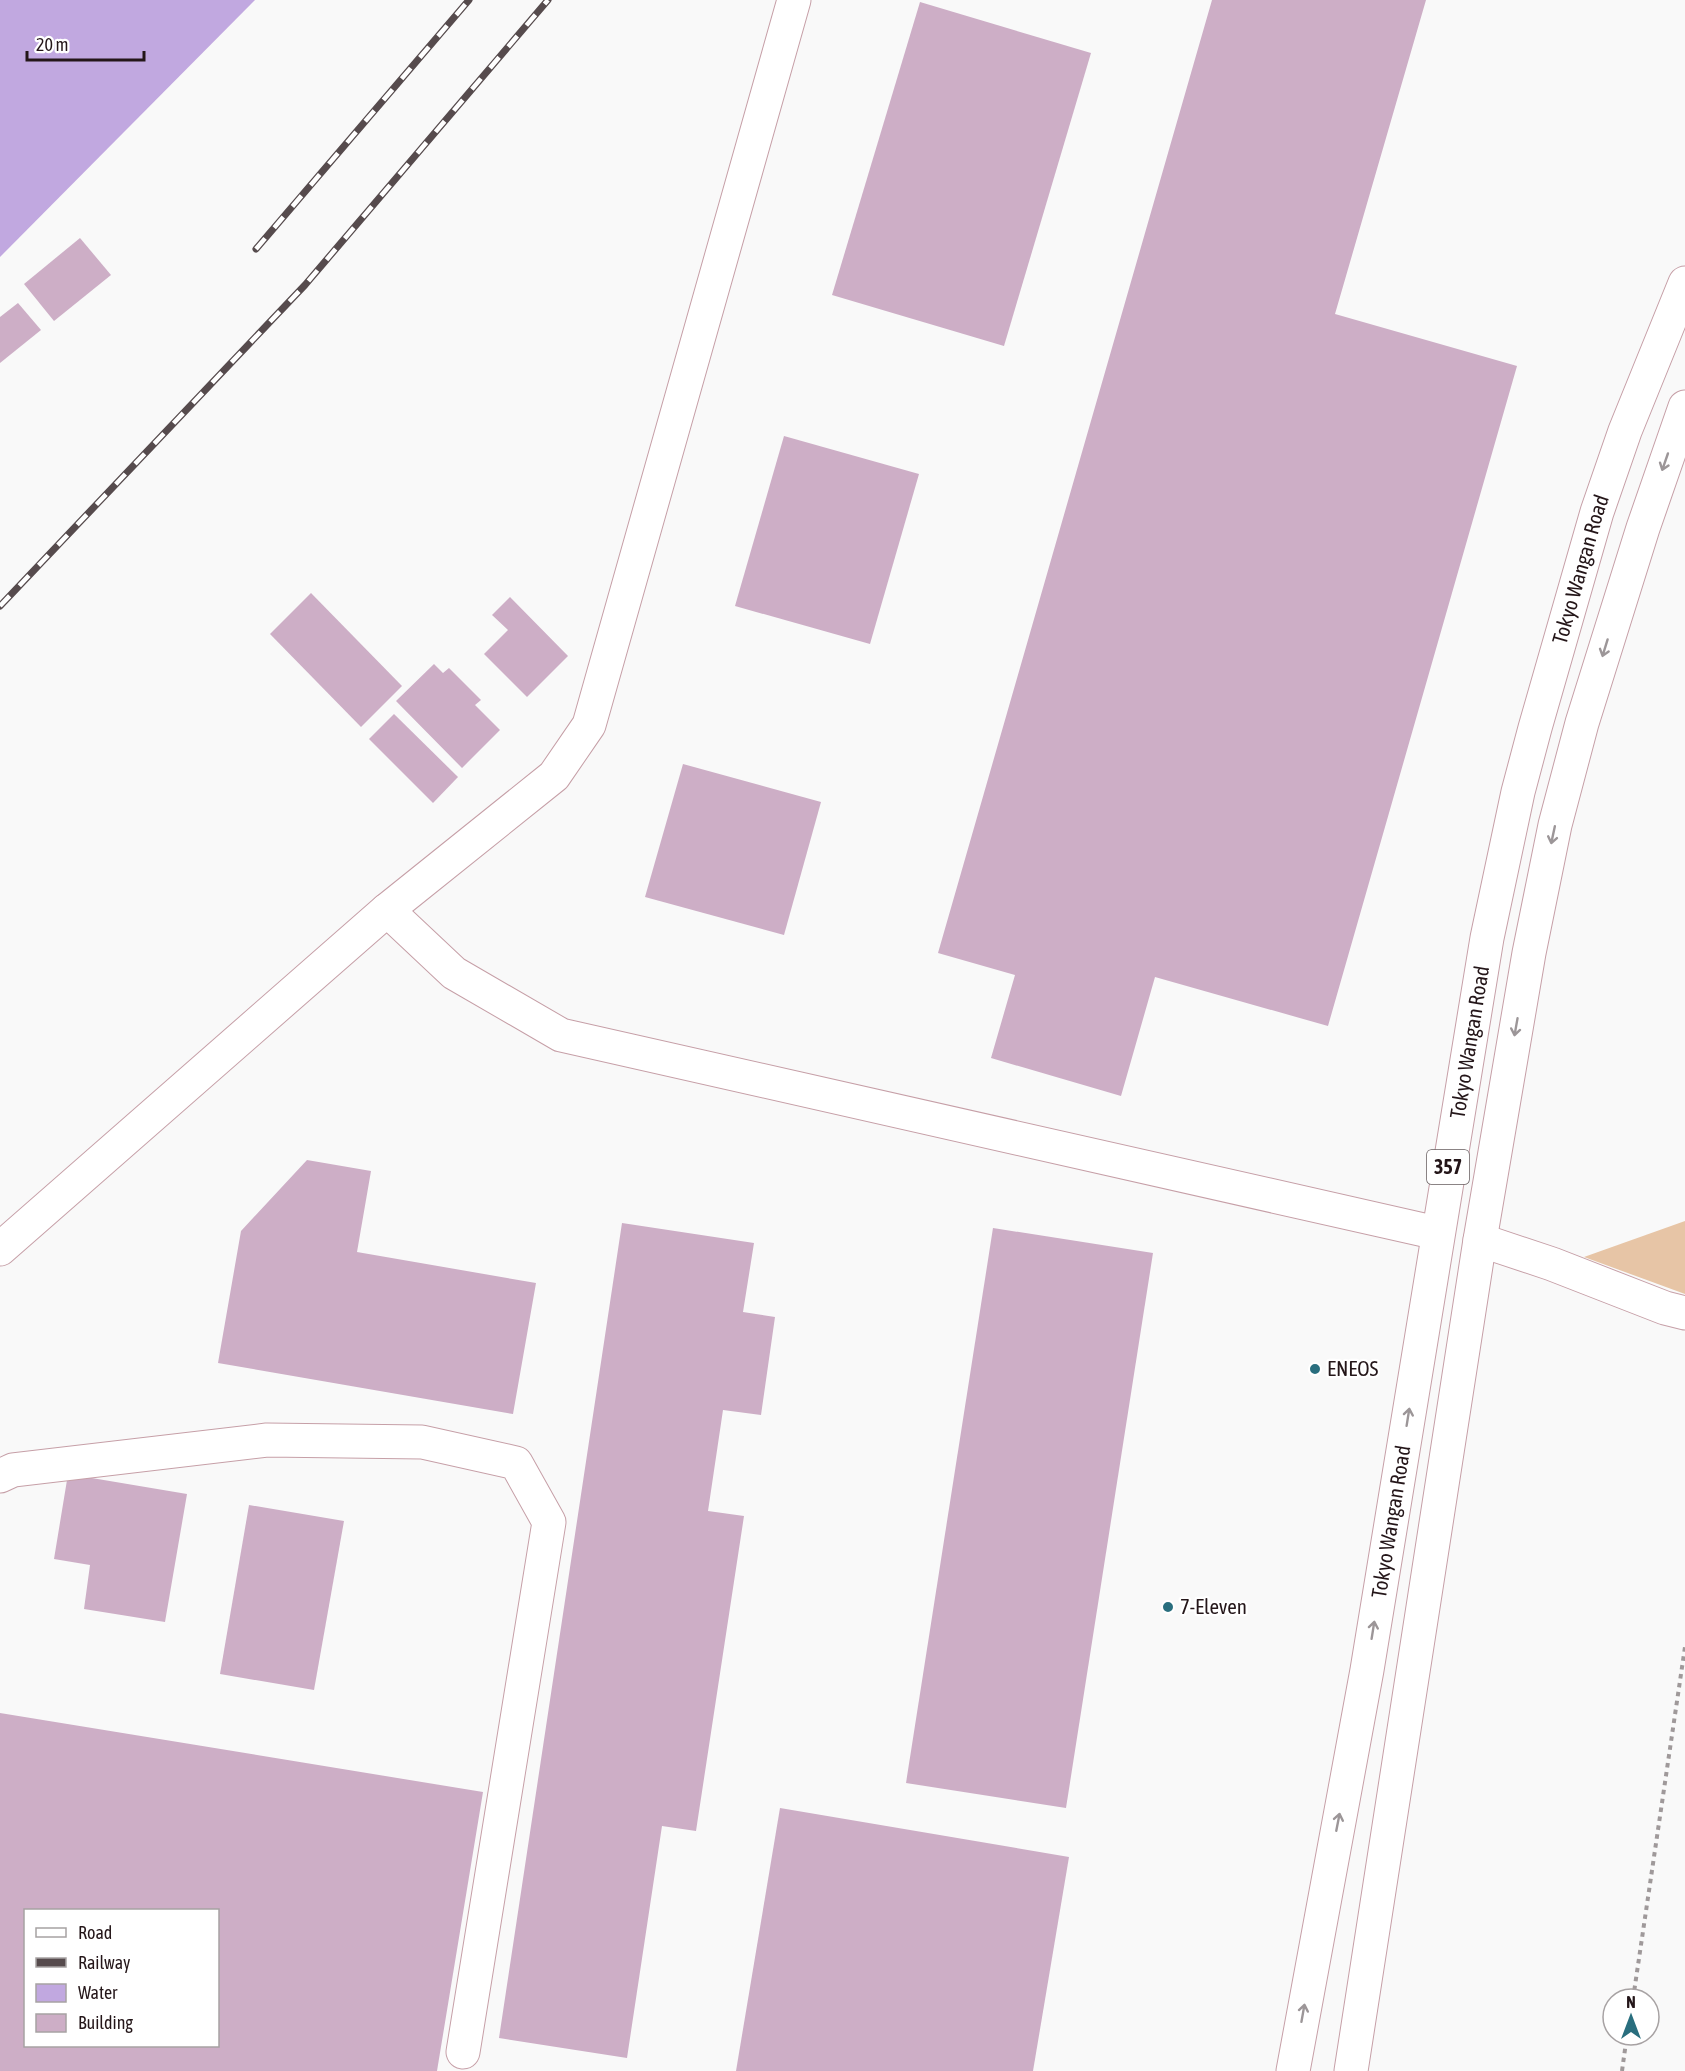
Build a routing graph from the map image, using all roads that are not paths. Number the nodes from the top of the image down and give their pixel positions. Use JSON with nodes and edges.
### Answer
{"nodes":[{"id":1,"x":794,"y":0,"type":"edge"},
{"id":2,"x":1685,"y":283,"type":"edge"},
{"id":3,"x":1685,"y":407,"type":"edge"},
{"id":4,"x":387,"y":910,"type":"junction"},
{"id":5,"x":1437,"y":1233,"type":"junction"},
{"id":6,"x":1480,"y":1240,"type":"junction"},
{"id":7,"x":0,"y":1249,"type":"edge"},
{"id":8,"x":1685,"y":1312,"type":"edge"},
{"id":9,"x":0,"y":1476,"type":"edge"},
{"id":10,"x":463,"y":2052,"type":"dead end"},
{"id":11,"x":1293,"y":2071,"type":"edge"},
{"id":12,"x":1351,"y":2071,"type":"edge"}],
"edges":[{"from":1,"to":4,"type":"main road"},
{"from":2,"to":5,"type":"main road","name":"Tokyo Wangan Road","number":"357"},
{"from":3,"to":6,"type":"main road","name":"Tokyo Wangan Road","number":"357","one_way":true},
{"from":4,"to":5,"type":"main road"},
{"from":4,"to":7,"type":"main road"},
{"from":11,"to":5,"type":"main road","name":"Tokyo Wangan Road","number":"357","one_way":true},
{"from":6,"to":8,"type":"main road"},
{"from":6,"to":12,"type":"main road","name":"Tokyo Wangan Road","number":"357"},
{"from":9,"to":10,"type":"main road"}]}
